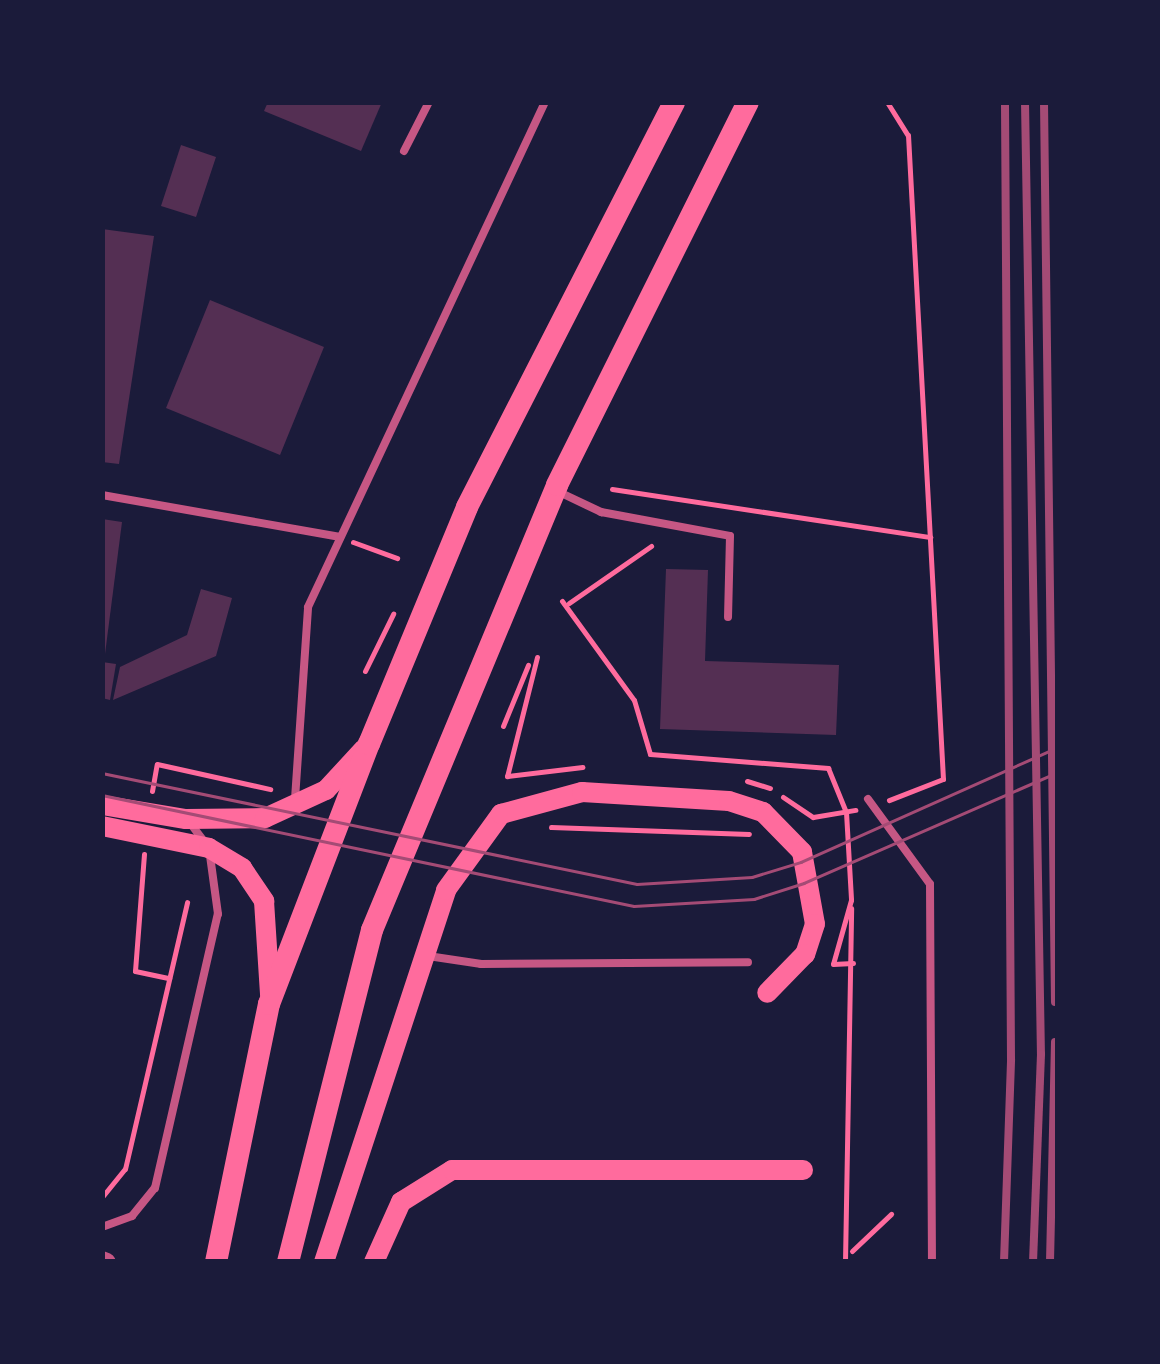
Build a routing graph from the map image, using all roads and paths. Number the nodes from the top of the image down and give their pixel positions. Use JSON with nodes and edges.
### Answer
{"nodes":[{"id":1,"x":429,"y":102,"type":"edge"},
{"id":2,"x":545,"y":102,"type":"edge"},
{"id":3,"x":674,"y":102,"type":"edge"},
{"id":4,"x":748,"y":102,"type":"edge"},
{"id":5,"x":887,"y":102,"type":"edge"},
{"id":6,"x":404,"y":151,"type":"dead end"},
{"id":7,"x":612,"y":489,"type":"dead end"},
{"id":8,"x":555,"y":490,"type":"junction"},
{"id":9,"x":102,"y":495,"type":"edge"},
{"id":10,"x":340,"y":537,"type":"junction"},
{"id":11,"x":930,"y":538,"type":"junction"},
{"id":12,"x":651,"y":546,"type":"dead end"},
{"id":13,"x":397,"y":558,"type":"dead end"},
{"id":14,"x":393,"y":614,"type":"dead end"},
{"id":15,"x":728,"y":617,"type":"dead end"},
{"id":16,"x":536,"y":656,"type":"dead end"},
{"id":17,"x":528,"y":664,"type":"dead end"},
{"id":18,"x":365,"y":671,"type":"dead end"},
{"id":19,"x":503,"y":726,"type":"dead end"},
{"id":20,"x":369,"y":744,"type":"junction"},
{"id":21,"x":506,"y":776,"type":"dead end"},
{"id":22,"x":285,"y":798,"type":"junction"},
{"id":23,"x":870,"y":803,"type":"joint"},
{"id":24,"x":102,"y":805,"type":"edge"},
{"id":25,"x":150,"y":810,"type":"dead end"},
{"id":26,"x":186,"y":819,"type":"junction"},
{"id":27,"x":102,"y":826,"type":"edge"},
{"id":28,"x":545,"y":828,"type":"dead end"},
{"id":29,"x":145,"y":838,"type":"dead end"},
{"id":30,"x":758,"y":838,"type":"dead end"},
{"id":31,"x":208,"y":848,"type":"junction"},
{"id":32,"x":851,"y":900,"type":"junction"},
{"id":33,"x":187,"y":902,"type":"dead end"},
{"id":34,"x":424,"y":955,"type":"junction"},
{"id":35,"x":748,"y":962,"type":"dead end"},
{"id":36,"x":852,"y":963,"type":"junction"},
{"id":37,"x":170,"y":978,"type":"junction"},
{"id":38,"x":768,"y":993,"type":"dead end"},
{"id":39,"x":269,"y":1004,"type":"junction"},
{"id":40,"x":804,"y":1170,"type":"dead end"},
{"id":41,"x":102,"y":1197,"type":"edge"},
{"id":42,"x":891,"y":1214,"type":"dead end"},
{"id":43,"x":102,"y":1227,"type":"edge"},
{"id":44,"x":852,"y":1251,"type":"junction"},
{"id":45,"x":216,"y":1262,"type":"edge"},
{"id":46,"x":288,"y":1262,"type":"edge"},
{"id":47,"x":324,"y":1262,"type":"edge"},
{"id":48,"x":374,"y":1262,"type":"edge"},
{"id":49,"x":845,"y":1262,"type":"edge"},
{"id":50,"x":932,"y":1262,"type":"edge"}],
"edges":[{"from":1,"to":6,"type":"lane"},
{"from":2,"to":10,"type":"lane"},
{"from":3,"to":20,"type":"main road"},
{"from":4,"to":8,"type":"main road"},
{"from":5,"to":11,"type":"path"},
{"from":7,"to":11,"type":"path"},
{"from":8,"to":15,"type":"lane"},
{"from":8,"to":46,"type":"main road"},
{"from":9,"to":10,"type":"lane"},
{"from":10,"to":13,"type":"path"},
{"from":10,"to":22,"type":"lane"},
{"from":11,"to":23,"type":"path"},
{"from":12,"to":32,"type":"path"},
{"from":14,"to":18,"type":"path"},
{"from":16,"to":21,"type":"path"},
{"from":17,"to":19,"type":"path"},
{"from":20,"to":22,"type":"main road"},
{"from":20,"to":39,"type":"main road"},
{"from":22,"to":25,"type":"path"},
{"from":22,"to":26,"type":"main road"},
{"from":23,"to":50,"type":"lane"},
{"from":24,"to":26,"type":"main road"},
{"from":26,"to":31,"type":"lane"},
{"from":27,"to":31,"type":"main road"},
{"from":28,"to":30,"type":"path"},
{"from":29,"to":37,"type":"path"},
{"from":31,"to":39,"type":"main road"},
{"from":31,"to":43,"type":"lane"},
{"from":32,"to":36,"type":"path"},
{"from":32,"to":36,"type":"path"},
{"from":33,"to":37,"type":"path"},
{"from":34,"to":35,"type":"lane"},
{"from":34,"to":38,"type":"main road"},
{"from":34,"to":47,"type":"main road"},
{"from":36,"to":44,"type":"path"},
{"from":37,"to":41,"type":"path"},
{"from":39,"to":45,"type":"main road"},
{"from":40,"to":48,"type":"main road"},
{"from":42,"to":44,"type":"path"},
{"from":44,"to":49,"type":"path"}]}
